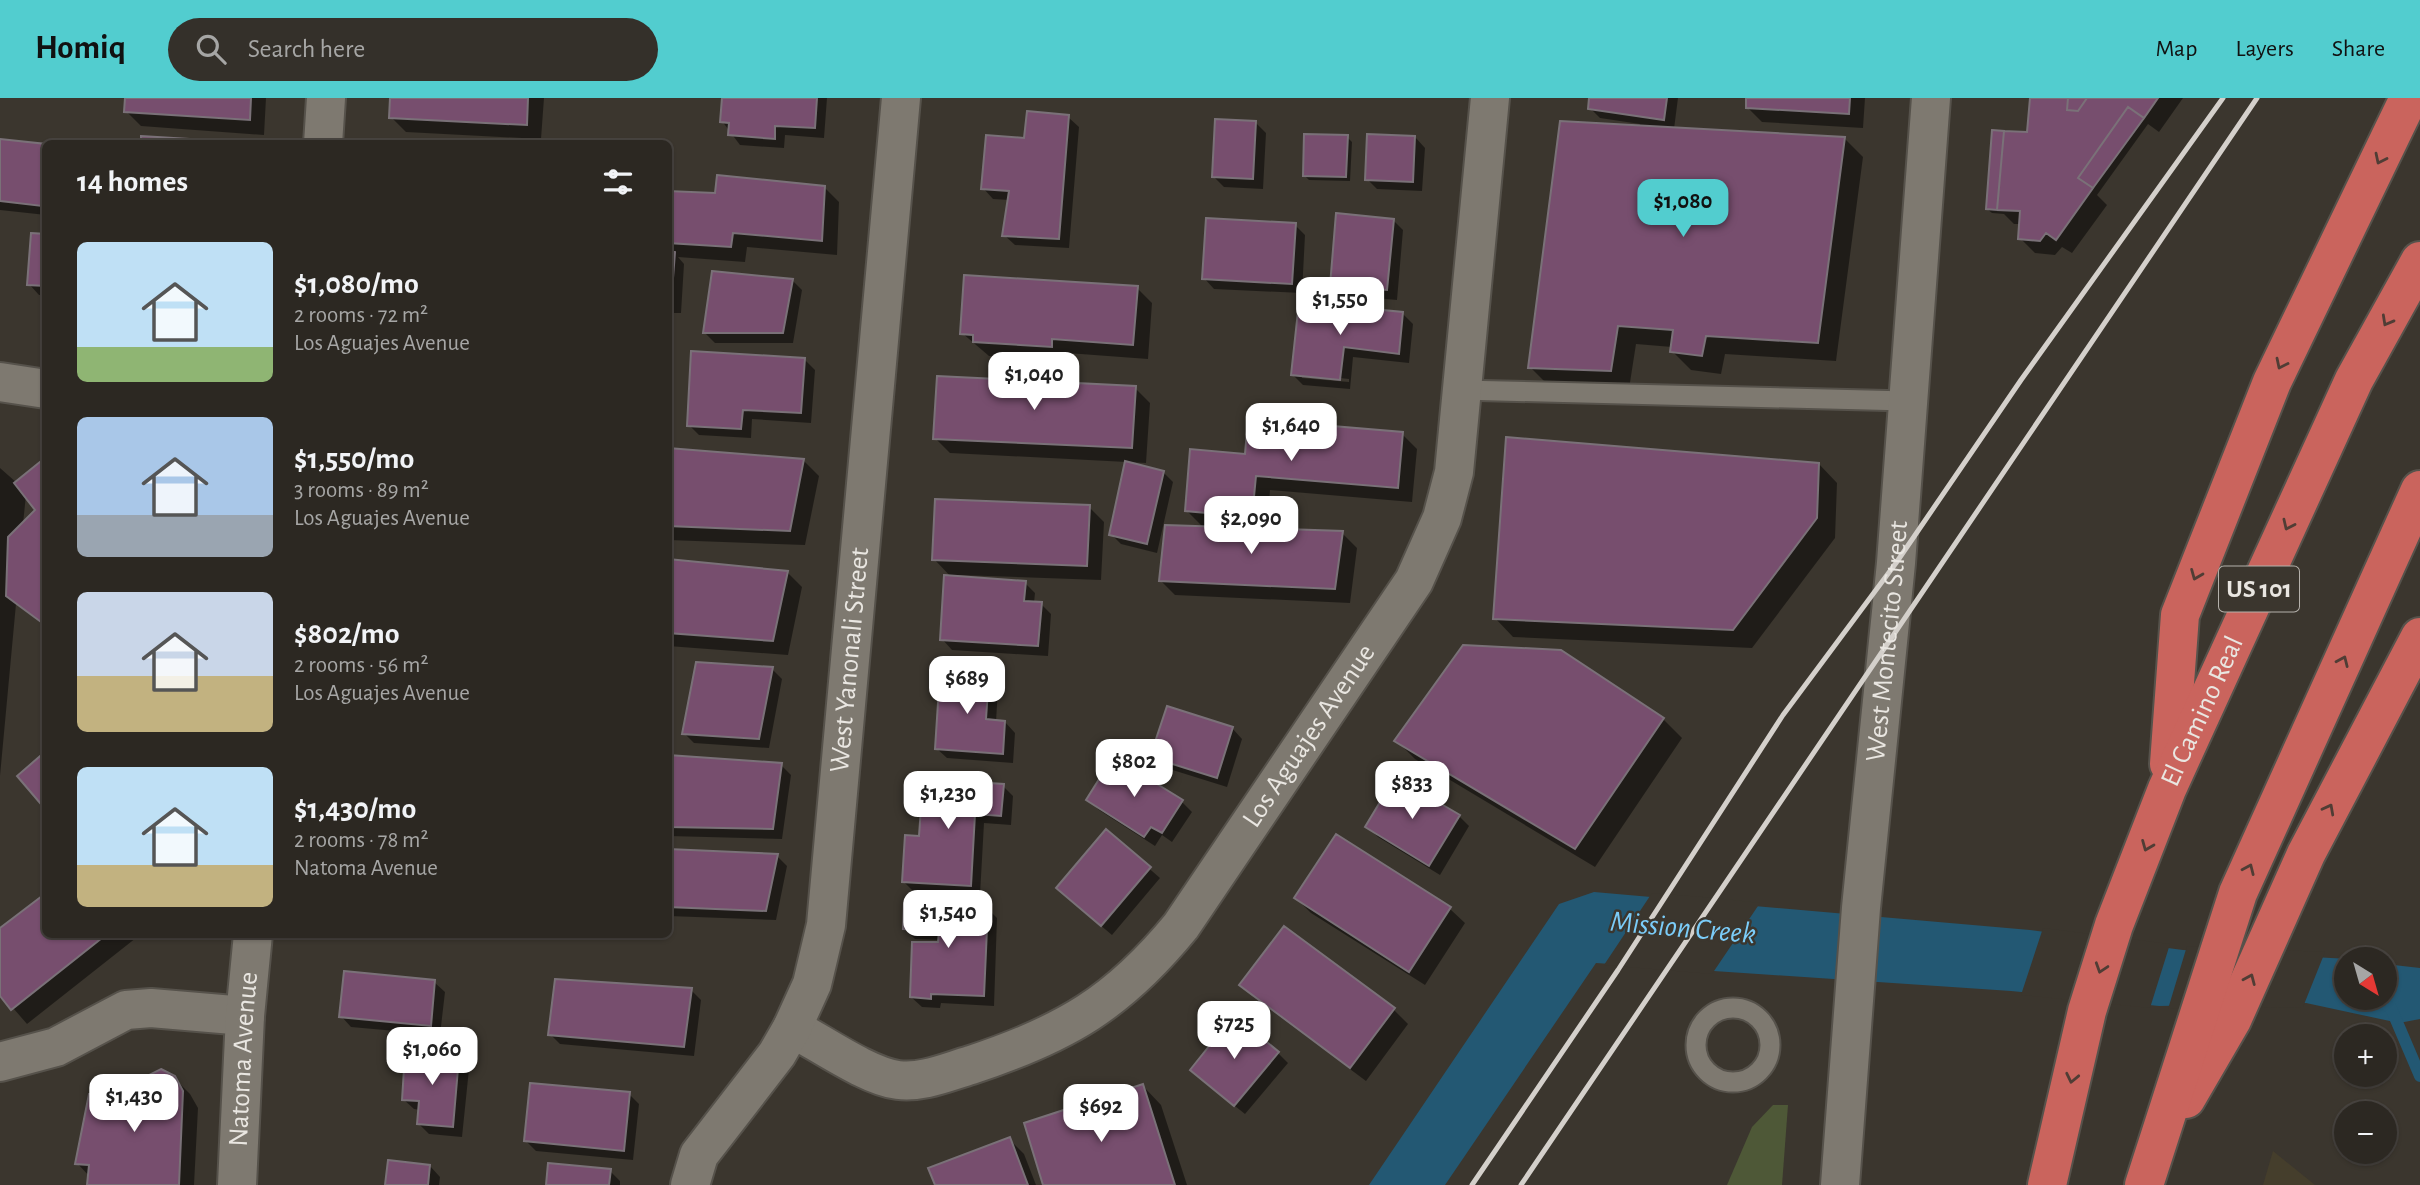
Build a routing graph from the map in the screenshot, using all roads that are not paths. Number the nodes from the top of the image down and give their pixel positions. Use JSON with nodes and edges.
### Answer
{"nodes":[{"id":1,"x":326,"y":98,"type":"edge"},
{"id":2,"x":901,"y":98,"type":"edge"},
{"id":3,"x":1490,"y":98,"type":"edge"},
{"id":4,"x":1931,"y":98,"type":"edge"},
{"id":5,"x":2409,"y":98,"type":"edge"},
{"id":6,"x":323,"y":140,"type":"edge"},
{"id":7,"x":2420,"y":261,"type":"edge"},
{"id":8,"x":0,"y":382,"type":"edge"},
{"id":9,"x":42,"y":388,"type":"edge"},
{"id":10,"x":1460,"y":390,"type":"junction"},
{"id":11,"x":1907,"y":401,"type":"junction"},
{"id":12,"x":2420,"y":490,"type":"edge"},
{"id":13,"x":2420,"y":638,"type":"edge"},
{"id":14,"x":2167,"y":789,"type":"junction"},
{"id":15,"x":253,"y":938,"type":"edge"},
{"id":16,"x":245,"y":1016,"type":"junction"},
{"id":17,"x":2214,"y":1018,"type":"junction"},
{"id":18,"x":792,"y":1028,"type":"junction"},
{"id":19,"x":0,"y":1062,"type":"edge"},
{"id":20,"x":2146,"y":1173,"type":"edge"},
{"id":21,"x":237,"y":1185,"type":"edge"},
{"id":22,"x":690,"y":1185,"type":"edge"},
{"id":23,"x":1840,"y":1185,"type":"edge"},
{"id":24,"x":2047,"y":1185,"type":"edge"}],
"edges":[{"from":1,"to":6,"type":"street"},
{"from":2,"to":18,"type":"street","name":"West Yanonali Street"},
{"from":3,"to":10,"type":"street","name":"Los Aguajes Avenue"},
{"from":4,"to":11,"type":"street","name":"West Montecito Street"},
{"from":5,"to":14,"type":"highway","one_way":true},
{"from":7,"to":14,"type":"highway","name":"El Camino Real","number":"US 101","one_way":true},
{"from":8,"to":9,"type":"street"},
{"from":10,"to":11,"type":"lane"},
{"from":10,"to":18,"type":"street","name":"Los Aguajes Avenue"},
{"from":11,"to":23,"type":"street","name":"West Montecito Street"},
{"from":17,"to":12,"type":"highway","one_way":true},
{"from":17,"to":13,"type":"highway","one_way":true},
{"from":14,"to":24,"type":"highway","name":"El Camino Real","number":"US 101","one_way":true},
{"from":15,"to":16,"type":"street","name":"Natoma Avenue"},
{"from":16,"to":19,"type":"street"},
{"from":16,"to":21,"type":"street","name":"Natoma Avenue"},
{"from":17,"to":20,"type":"highway"},
{"from":18,"to":22,"type":"street","name":"West Yanonali Street"}]}
